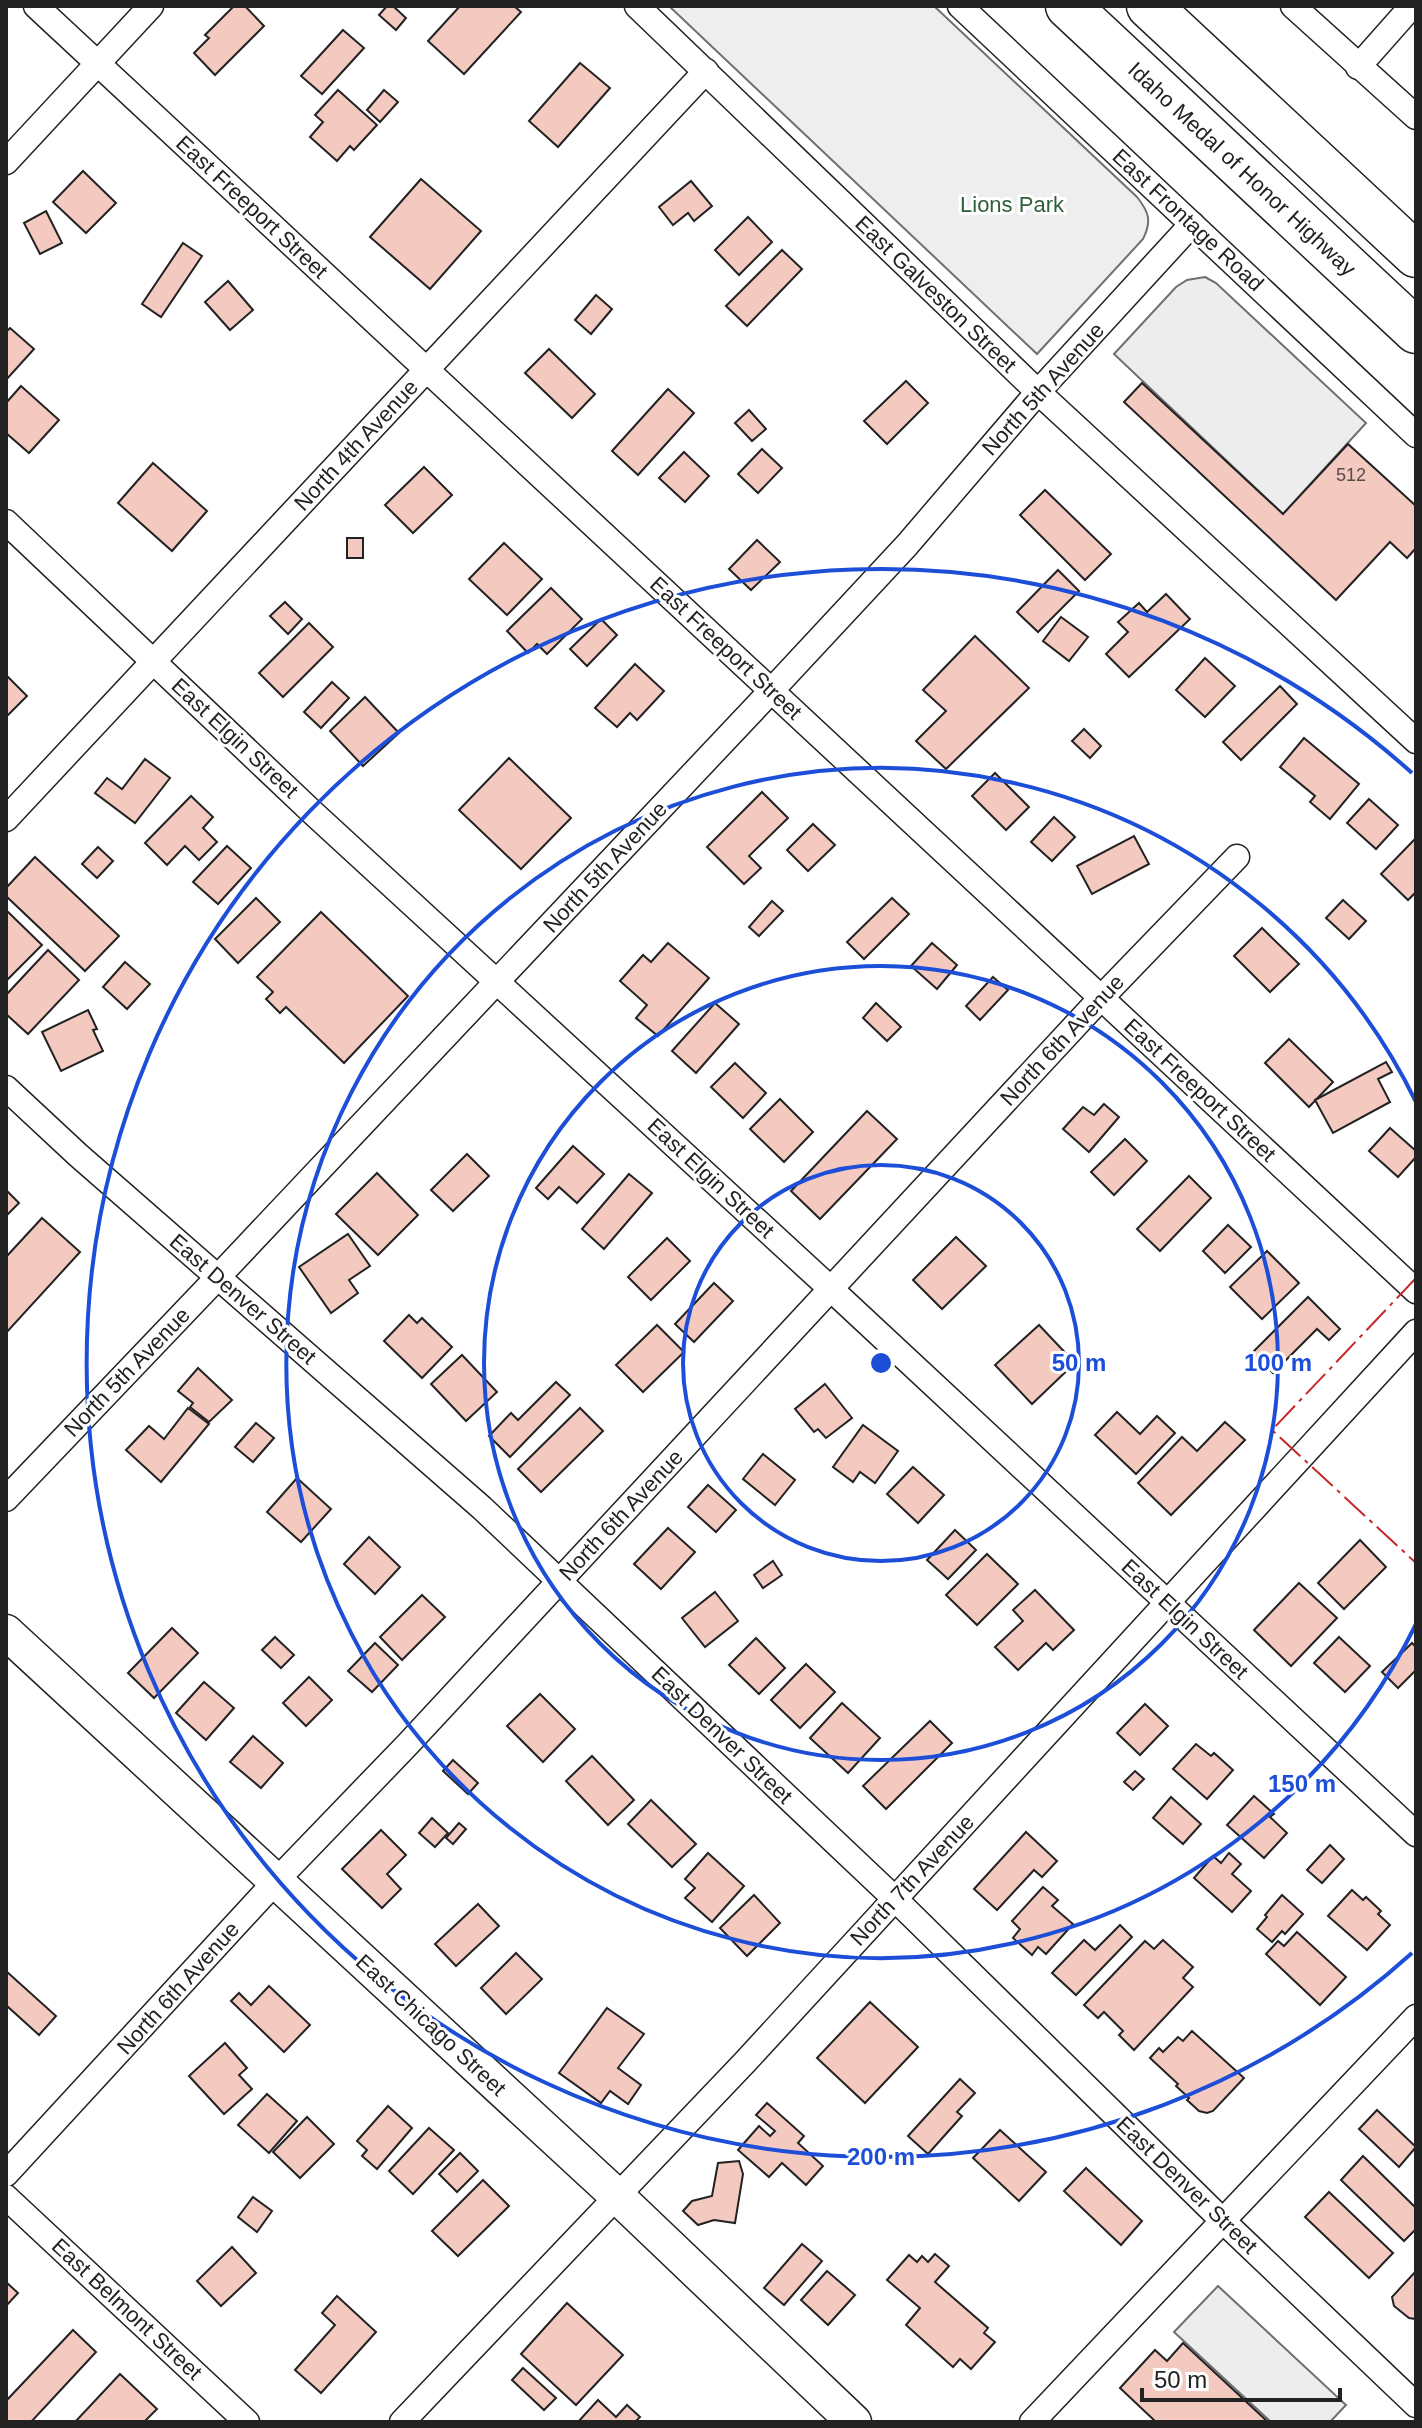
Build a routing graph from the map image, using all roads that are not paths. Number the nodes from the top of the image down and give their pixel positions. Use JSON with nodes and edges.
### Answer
{"nodes":[{"id":1,"x":36,"y":6,"type":"edge"},
{"id":2,"x":151,"y":6,"type":"edge"},
{"id":3,"x":637,"y":6,"type":"edge"},
{"id":4,"x":960,"y":6,"type":"edge"},
{"id":5,"x":1068,"y":6,"type":"edge"},
{"id":6,"x":1149,"y":6,"type":"edge"},
{"id":7,"x":1293,"y":6,"type":"edge"},
{"id":8,"x":1412,"y":6,"type":"edge"},
{"id":9,"x":98,"y":63,"type":"junction"},
{"id":10,"x":1358,"y":67,"type":"junction"},
{"id":11,"x":706,"y":71,"type":"junction"},
{"id":12,"x":1416,"y":117,"type":"edge"},
{"id":13,"x":6,"y":162,"type":"edge"},
{"id":14,"x":1192,"y":224,"type":"junction"},
{"id":15,"x":1416,"y":255,"type":"edge"},
{"id":16,"x":1416,"y":331,"type":"edge"},
{"id":17,"x":427,"y":370,"type":"junction"},
{"id":18,"x":1038,"y":392,"type":"junction"},
{"id":19,"x":1416,"y":435,"type":"edge"},
{"id":20,"x":6,"y":522,"type":"edge"},
{"id":21,"x":153,"y":661,"type":"junction"},
{"id":22,"x":772,"y":690,"type":"junction"},
{"id":23,"x":1416,"y":741,"type":"edge"},
{"id":24,"x":6,"y":819,"type":"edge"},
{"id":25,"x":1237,"y":857,"type":"dead end"},
{"id":26,"x":498,"y":981,"type":"junction"},
{"id":27,"x":1101,"y":998,"type":"junction"},
{"id":28,"x":6,"y":1088,"type":"edge"},
{"id":29,"x":218,"y":1277,"type":"junction"},
{"id":30,"x":832,"y":1290,"type":"junction"},
{"id":31,"x":1416,"y":1291,"type":"edge"},
{"id":32,"x":1416,"y":1332,"type":"edge"},
{"id":33,"x":6,"y":1499,"type":"edge"},
{"id":34,"x":560,"y":1581,"type":"junction"},
{"id":35,"x":1168,"y":1603,"type":"junction"},
{"id":36,"x":6,"y":1632,"type":"edge"},
{"id":37,"x":1416,"y":1834,"type":"edge"},
{"id":38,"x":275,"y":1882,"type":"junction"},
{"id":39,"x":894,"y":1898,"type":"junction"},
{"id":40,"x":1416,"y":2017,"type":"edge"},
{"id":41,"x":6,"y":2174,"type":"edge"},
{"id":42,"x":617,"y":2196,"type":"junction"},
{"id":43,"x":6,"y":2197,"type":"edge"},
{"id":44,"x":1223,"y":2221,"type":"junction"},
{"id":45,"x":1416,"y":2405,"type":"edge"},
{"id":46,"x":247,"y":2422,"type":"edge"},
{"id":47,"x":402,"y":2422,"type":"edge"},
{"id":48,"x":854,"y":2422,"type":"edge"},
{"id":49,"x":1032,"y":2422,"type":"edge"}],
"edges":[{"from":1,"to":9,"type":"street","name":"East Freeport Street"},
{"from":2,"to":9,"type":"street"},
{"from":3,"to":11,"type":"street","name":"East Galveston Street"},
{"from":4,"to":14,"type":"street","name":"East Frontage Road"},
{"from":5,"to":16,"type":"highway","name":"Idaho Medal of Honor Highway"},
{"from":6,"to":15,"type":"highway"},
{"from":7,"to":10,"type":"street"},
{"from":8,"to":10,"type":"street"},
{"from":9,"to":13,"type":"street"},
{"from":9,"to":17,"type":"street","name":"East Freeport Street"},
{"from":10,"to":12,"type":"street"},
{"from":11,"to":17,"type":"street","name":"North 4th Avenue"},
{"from":11,"to":18,"type":"street","name":"East Galveston Street"},
{"from":14,"to":18,"type":"street","name":"North 5th Avenue"},
{"from":14,"to":19,"type":"street","name":"East Frontage Road"},
{"from":17,"to":21,"type":"street","name":"North 4th Avenue"},
{"from":17,"to":22,"type":"street","name":"East Freeport Street"},
{"from":18,"to":22,"type":"street","name":"North 5th Avenue"},
{"from":18,"to":23,"type":"street","name":"East Galveston Street"},
{"from":20,"to":21,"type":"street","name":"East Elgin Street"},
{"from":21,"to":24,"type":"street","name":"North 4th Avenue"},
{"from":21,"to":26,"type":"street","name":"East Elgin Street"},
{"from":22,"to":26,"type":"street","name":"North 5th Avenue"},
{"from":22,"to":27,"type":"street","name":"East Freeport Street"},
{"from":25,"to":27,"type":"street","name":"North 6th Avenue"},
{"from":26,"to":29,"type":"street","name":"North 5th Avenue"},
{"from":26,"to":30,"type":"street","name":"East Elgin Street"},
{"from":27,"to":30,"type":"street","name":"North 6th Avenue"},
{"from":27,"to":31,"type":"street","name":"East Freeport Street"},
{"from":28,"to":29,"type":"street","name":"East Denver Street"},
{"from":29,"to":33,"type":"street","name":"North 5th Avenue"},
{"from":29,"to":34,"type":"street","name":"East Denver Street"},
{"from":30,"to":34,"type":"street","name":"North 6th Avenue"},
{"from":30,"to":35,"type":"street","name":"East Elgin Street"},
{"from":32,"to":35,"type":"street","name":"North 7th Avenue"},
{"from":34,"to":38,"type":"street","name":"North 6th Avenue"},
{"from":34,"to":39,"type":"street","name":"East Denver Street"},
{"from":35,"to":37,"type":"street","name":"East Elgin Street"},
{"from":35,"to":39,"type":"street","name":"North 7th Avenue"},
{"from":36,"to":38,"type":"street","name":"East Chicago Street"},
{"from":38,"to":41,"type":"street","name":"North 6th Avenue"},
{"from":38,"to":42,"type":"street","name":"East Chicago Street"},
{"from":39,"to":42,"type":"street","name":"North 7th Avenue"},
{"from":39,"to":44,"type":"street","name":"East Denver Street"},
{"from":40,"to":44,"type":"street"},
{"from":42,"to":47,"type":"street","name":"North 7th Avenue"},
{"from":42,"to":48,"type":"street","name":"East Chicago Street"},
{"from":43,"to":46,"type":"street","name":"East Belmont Street"},
{"from":44,"to":45,"type":"street","name":"East Denver Street"},
{"from":44,"to":49,"type":"street"}]}
